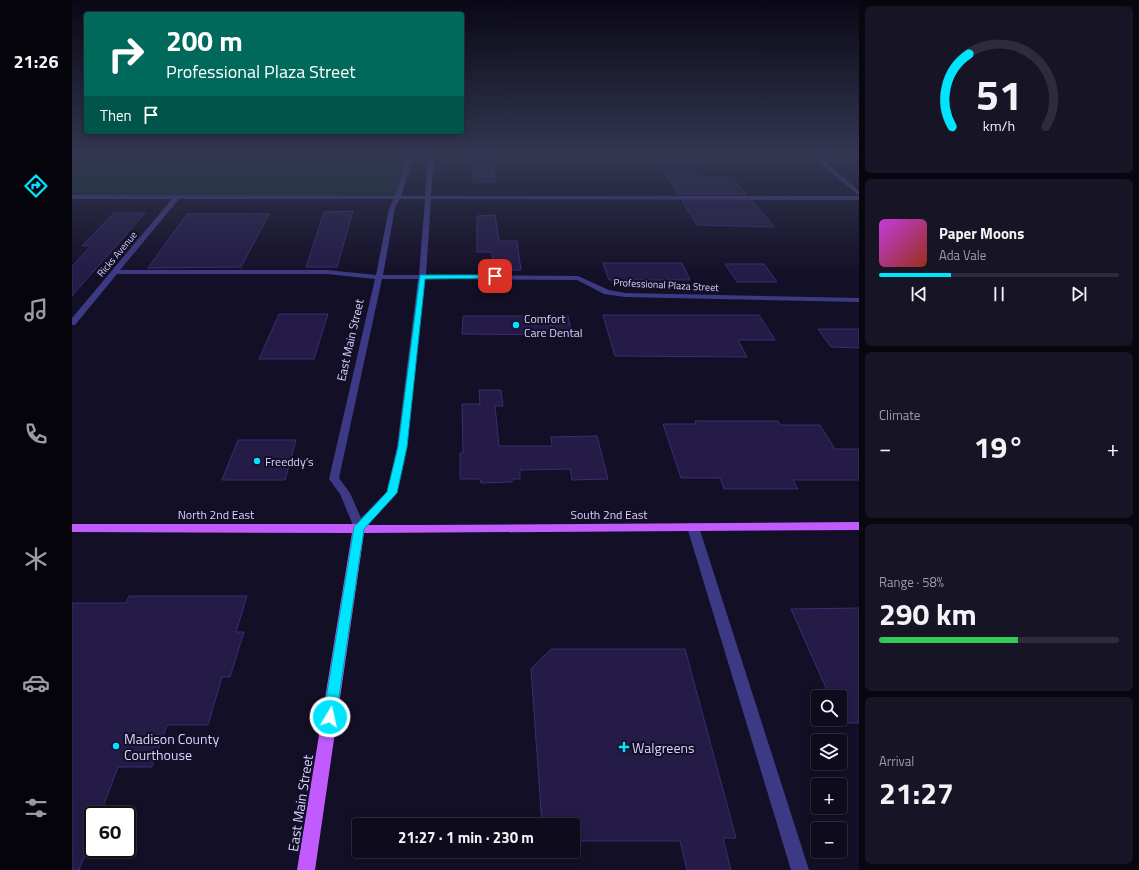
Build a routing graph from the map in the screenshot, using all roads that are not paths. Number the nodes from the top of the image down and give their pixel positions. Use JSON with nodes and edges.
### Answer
{"nodes":[{"id":1,"x":72,"y":197,"type":"edge"},
{"id":2,"x":177,"y":197,"type":"junction"},
{"id":3,"x":398,"y":197,"type":"junction"},
{"id":4,"x":429,"y":197,"type":"junction"},
{"id":5,"x":859,"y":198,"type":"edge"},
{"id":6,"x":116,"y":272,"type":"junction"},
{"id":7,"x":379,"y":277,"type":"junction"},
{"id":8,"x":422,"y":277,"type":"junction"},
{"id":9,"x":859,"y":300,"type":"edge"},
{"id":10,"x":72,"y":324,"type":"edge"},
{"id":11,"x":859,"y":526,"type":"edge"},
{"id":12,"x":359,"y":527,"type":"junction"},
{"id":13,"x":693,"y":527,"type":"junction"},
{"id":14,"x":72,"y":528,"type":"edge"},
{"id":15,"x":306,"y":870,"type":"edge"},
{"id":16,"x":800,"y":870,"type":"edge"}],
"edges":[{"from":1,"to":2,"type":"street"},
{"from":2,"to":3,"type":"street"},
{"from":2,"to":6,"type":"street","name":"Ricks Avenue"},
{"from":3,"to":4,"type":"street"},
{"from":3,"to":7,"type":"street","name":"East Main Street"},
{"from":4,"to":5,"type":"street"},
{"from":4,"to":8,"type":"street"},
{"from":6,"to":7,"type":"street","name":"Professional Plaza Street"},
{"from":6,"to":10,"type":"street","name":"Ricks Avenue"},
{"from":7,"to":8,"type":"street","name":"Professional Plaza Street"},
{"from":7,"to":12,"type":"street","name":"East Main Street"},
{"from":8,"to":9,"type":"street","name":"Professional Plaza Street"},
{"from":8,"to":12,"type":"street"},
{"from":11,"to":13,"type":"main road","name":"South 2nd East"},
{"from":12,"to":13,"type":"main road","name":"South 2nd East"},
{"from":12,"to":14,"type":"main road","name":"North 2nd East"},
{"from":12,"to":15,"type":"main road","name":"East Main Street"},
{"from":13,"to":16,"type":"street"}]}
